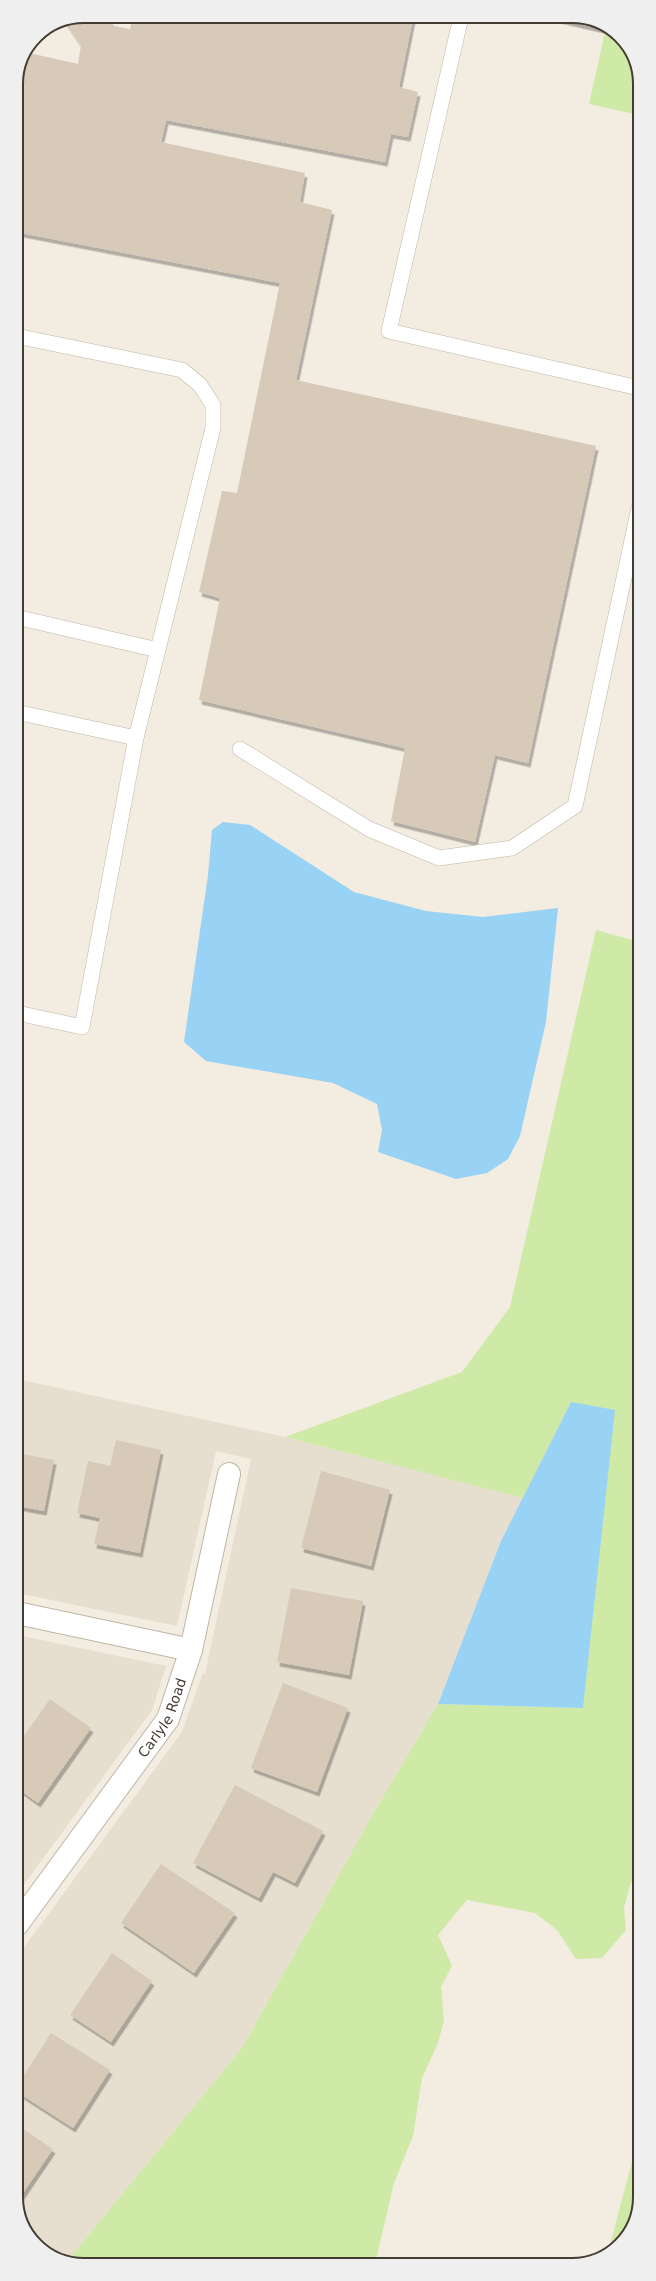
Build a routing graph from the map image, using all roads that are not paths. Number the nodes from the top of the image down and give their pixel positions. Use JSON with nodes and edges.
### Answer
{"nodes":[{"id":1,"x":460,"y":23,"type":"edge"},
{"id":2,"x":23,"y":337,"type":"edge"},
{"id":3,"x":633,"y":387,"type":"edge"},
{"id":4,"x":633,"y":536,"type":"edge"},
{"id":5,"x":23,"y":619,"type":"edge"},
{"id":6,"x":158,"y":650,"type":"junction"},
{"id":7,"x":23,"y":714,"type":"edge"},
{"id":8,"x":136,"y":738,"type":"junction"},
{"id":9,"x":240,"y":749,"type":"dead end"},
{"id":10,"x":23,"y":1014,"type":"edge"},
{"id":11,"x":229,"y":1474,"type":"dead end"},
{"id":12,"x":23,"y":1614,"type":"edge"},
{"id":13,"x":191,"y":1650,"type":"junction"},
{"id":14,"x":23,"y":1917,"type":"edge"}],
"edges":[{"from":1,"to":3,"type":"lane"},
{"from":2,"to":6,"type":"lane"},
{"from":4,"to":9,"type":"lane"},
{"from":5,"to":6,"type":"lane"},
{"from":6,"to":8,"type":"lane"},
{"from":7,"to":8,"type":"lane"},
{"from":8,"to":10,"type":"lane"},
{"from":11,"to":13,"type":"street","name":"Carlyle Road"},
{"from":12,"to":13,"type":"street"},
{"from":13,"to":14,"type":"street","name":"Carlyle Road"}]}
